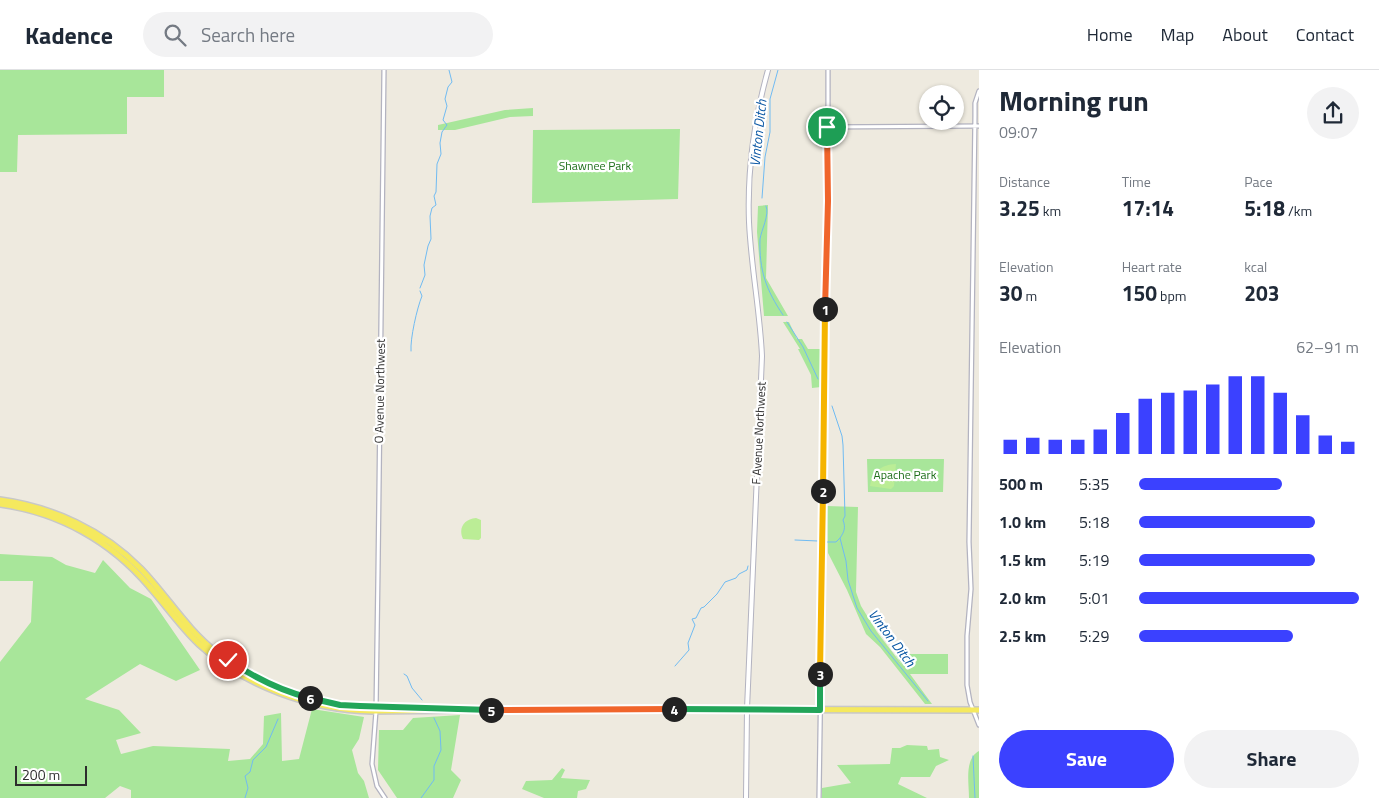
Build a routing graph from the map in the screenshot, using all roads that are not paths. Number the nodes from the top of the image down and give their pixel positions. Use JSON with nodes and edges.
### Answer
{"nodes":[{"id":1,"x":384,"y":70,"type":"edge"},
{"id":2,"x":768,"y":70,"type":"edge"},
{"id":3,"x":828,"y":70,"type":"edge"},
{"id":4,"x":979,"y":91,"type":"edge"},
{"id":5,"x":977,"y":126,"type":"edge"},
{"id":6,"x":827,"y":127,"type":"junction"},
{"id":7,"x":0,"y":500,"type":"edge"},
{"id":8,"x":0,"y":504,"type":"edge"},
{"id":9,"x":376,"y":709,"type":"junction"},
{"id":10,"x":747,"y":709,"type":"junction"},
{"id":11,"x":820,"y":710,"type":"junction"},
{"id":12,"x":976,"y":710,"type":"edge"},
{"id":13,"x":979,"y":724,"type":"edge"},
{"id":14,"x":385,"y":798,"type":"edge"},
{"id":15,"x":746,"y":798,"type":"edge"},
{"id":16,"x":819,"y":798,"type":"edge"}],
"edges":[{"from":1,"to":9,"type":"street","name":"O Avenue Northwest"},
{"from":2,"to":10,"type":"main road","name":"F Avenue Northwest"},
{"from":3,"to":6,"type":"street"},
{"from":4,"to":5,"type":"street"},
{"from":5,"to":6,"type":"street"},
{"from":5,"to":12,"type":"street"},
{"from":6,"to":11,"type":"street"},
{"from":7,"to":9,"type":"main road"},
{"from":8,"to":9,"type":"main road"},
{"from":9,"to":10,"type":"main road"},
{"from":9,"to":14,"type":"street","name":"O Avenue Northwest"},
{"from":10,"to":11,"type":"main road"},
{"from":10,"to":15,"type":"main road","name":"F Avenue Northwest"},
{"from":11,"to":12,"type":"main road"},
{"from":11,"to":16,"type":"street"},
{"from":12,"to":13,"type":"street"}]}
